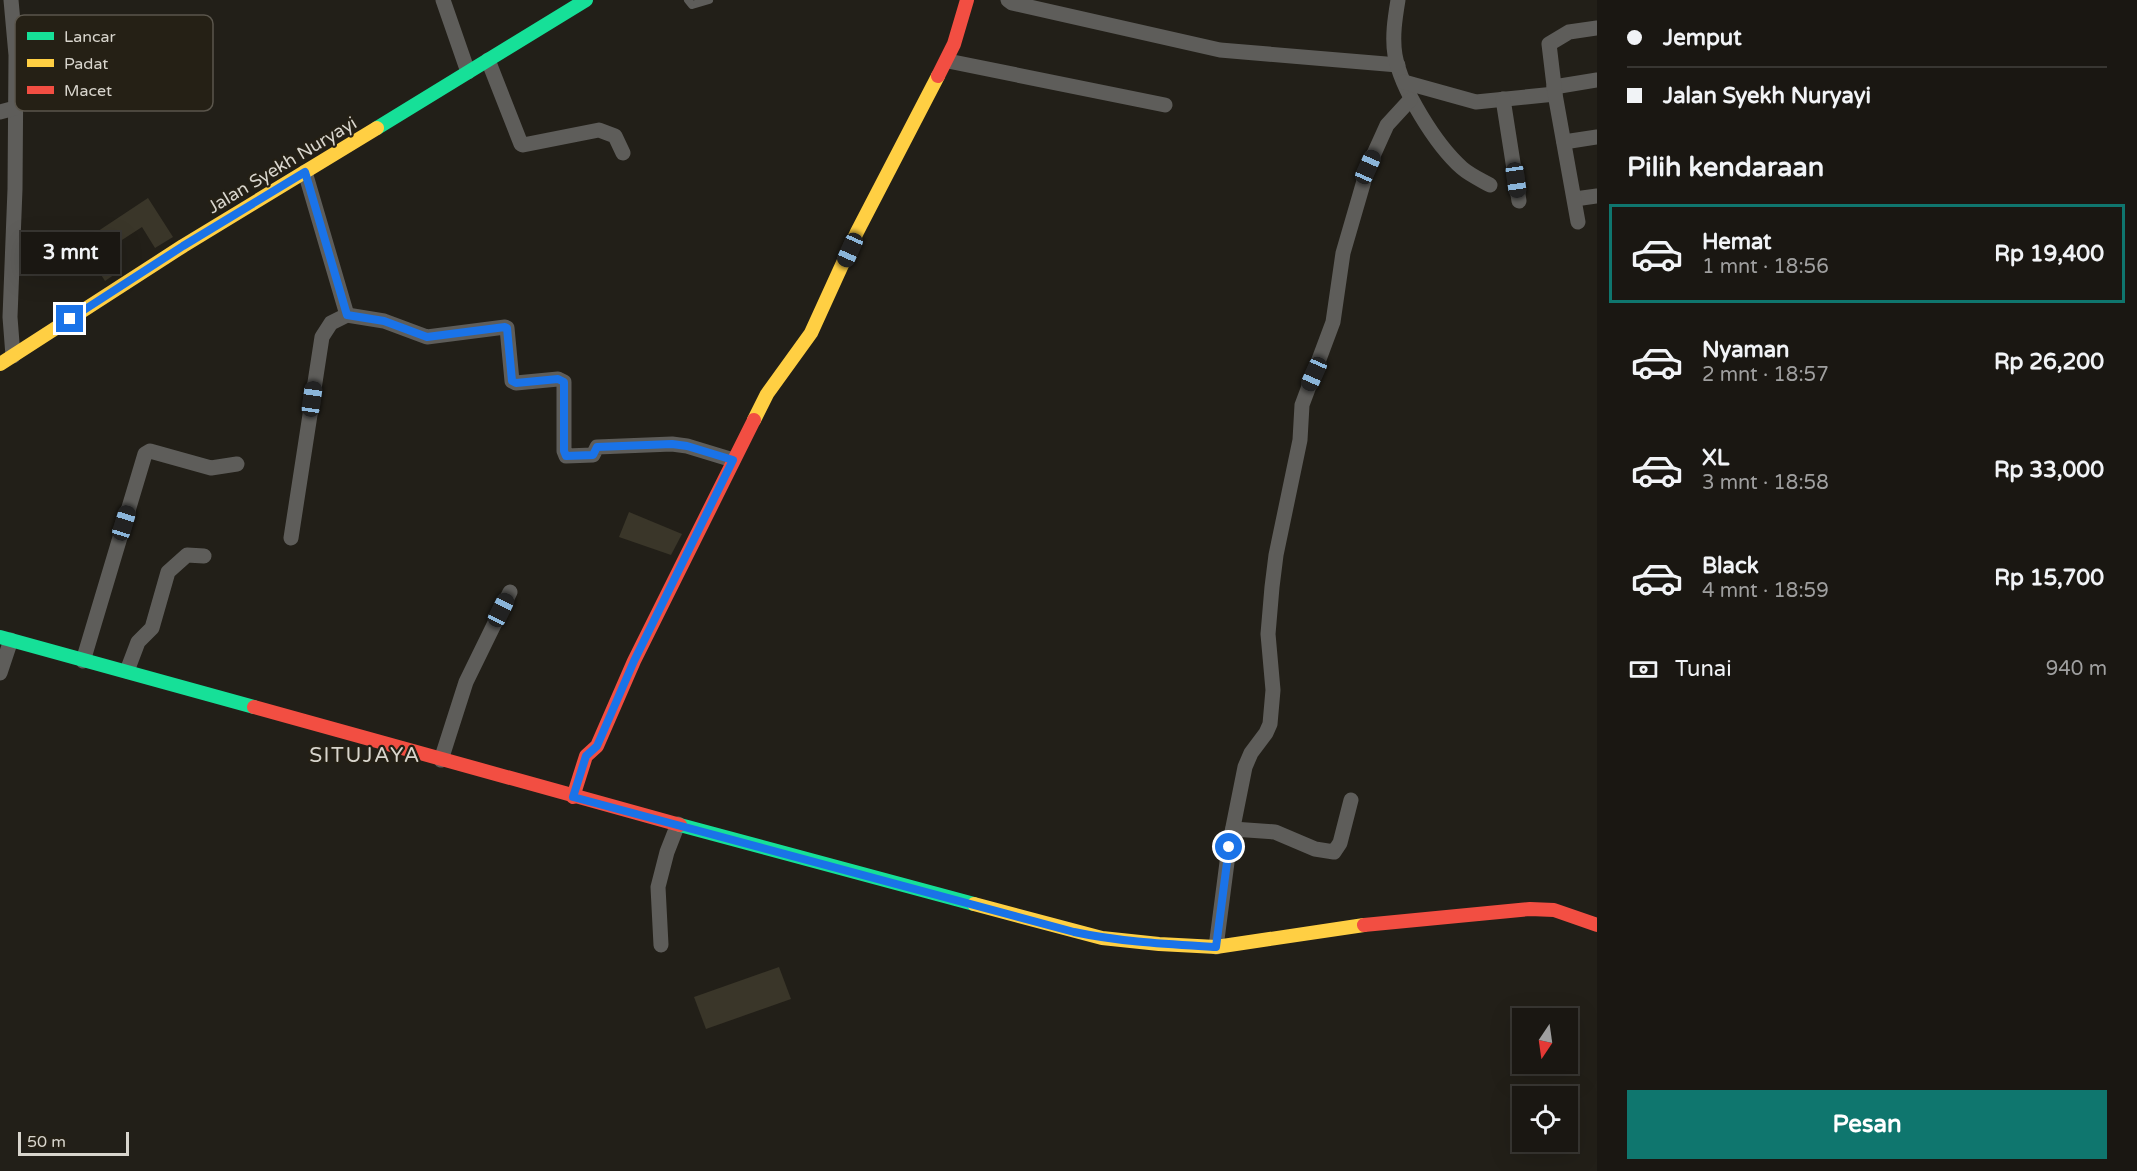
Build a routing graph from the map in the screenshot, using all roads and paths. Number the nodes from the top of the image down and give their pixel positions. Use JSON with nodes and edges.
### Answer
{"nodes":[{"id":1,"x":11,"y":0,"type":"edge"},
{"id":2,"x":443,"y":0,"type":"edge"},
{"id":3,"x":586,"y":0,"type":"edge"},
{"id":4,"x":688,"y":0,"type":"edge"},
{"id":5,"x":709,"y":0,"type":"edge"},
{"id":6,"x":967,"y":0,"type":"edge"},
{"id":7,"x":1008,"y":0,"type":"edge"},
{"id":8,"x":1398,"y":0,"type":"edge"},
{"id":9,"x":1597,"y":28,"type":"edge"},
{"id":10,"x":488,"y":60,"type":"junction"},
{"id":11,"x":948,"y":62,"type":"junction"},
{"id":12,"x":1398,"y":65,"type":"junction"},
{"id":13,"x":468,"y":72,"type":"junction"},
{"id":14,"x":1597,"y":80,"type":"edge"},
{"id":15,"x":1404,"y":82,"type":"junction"},
{"id":16,"x":1555,"y":90,"type":"junction"},
{"id":17,"x":1503,"y":99,"type":"junction"},
{"id":18,"x":1410,"y":100,"type":"junction"},
{"id":19,"x":1165,"y":105,"type":"dead end"},
{"id":20,"x":15,"y":108,"type":"junction"},
{"id":21,"x":0,"y":112,"type":"edge"},
{"id":22,"x":1597,"y":137,"type":"edge"},
{"id":23,"x":1564,"y":142,"type":"junction"},
{"id":24,"x":623,"y":153,"type":"dead end"},
{"id":25,"x":305,"y":172,"type":"junction"},
{"id":26,"x":1490,"y":185,"type":"dead end"},
{"id":27,"x":1597,"y":196,"type":"edge"},
{"id":28,"x":1575,"y":199,"type":"junction"},
{"id":29,"x":1519,"y":201,"type":"dead end"},
{"id":30,"x":1578,"y":222,"type":"dead end"},
{"id":31,"x":347,"y":315,"type":"junction"},
{"id":32,"x":6,"y":360,"type":"edge"},
{"id":33,"x":733,"y":460,"type":"junction"},
{"id":34,"x":237,"y":464,"type":"dead end"},
{"id":35,"x":291,"y":538,"type":"dead end"},
{"id":36,"x":204,"y":556,"type":"dead end"},
{"id":37,"x":510,"y":592,"type":"dead end"},
{"id":38,"x":5,"y":639,"type":"edge"},
{"id":39,"x":83,"y":661,"type":"junction"},
{"id":40,"x":127,"y":670,"type":"junction"},
{"id":41,"x":0,"y":673,"type":"edge"},
{"id":42,"x":441,"y":760,"type":"junction"},
{"id":43,"x":573,"y":797,"type":"junction"},
{"id":44,"x":1351,"y":800,"type":"dead end"},
{"id":45,"x":678,"y":824,"type":"junction"},
{"id":46,"x":1233,"y":829,"type":"junction"},
{"id":47,"x":1597,"y":925,"type":"edge"},
{"id":48,"x":661,"y":945,"type":"dead end"},
{"id":49,"x":1216,"y":947,"type":"junction"}],
"edges":[{"from":1,"to":20,"type":"street"},
{"from":2,"to":13,"type":"street"},
{"from":3,"to":10,"type":"street","name":"Jalan Syekh Nuryayi"},
{"from":4,"to":5,"type":"lane"},
{"from":6,"to":11,"type":"street"},
{"from":7,"to":12,"type":"street"},
{"from":8,"to":12,"type":"street"},
{"from":9,"to":16,"type":"street"},
{"from":10,"to":13,"type":"street","name":"Jalan Syekh Nuryayi"},
{"from":10,"to":24,"type":"street"},
{"from":11,"to":19,"type":"street"},
{"from":11,"to":33,"type":"street"},
{"from":12,"to":15,"type":"street"},
{"from":13,"to":25,"type":"street","name":"Jalan Syekh Nuryayi"},
{"from":14,"to":16,"type":"street"},
{"from":15,"to":17,"type":"street"},
{"from":15,"to":18,"type":"street"},
{"from":16,"to":17,"type":"street"},
{"from":16,"to":23,"type":"street"},
{"from":17,"to":29,"type":"street"},
{"from":18,"to":26,"type":"street"},
{"from":18,"to":46,"type":"street"},
{"from":20,"to":21,"type":"street"},
{"from":20,"to":32,"type":"street"},
{"from":22,"to":23,"type":"street"},
{"from":23,"to":28,"type":"street"},
{"from":25,"to":31,"type":"street"},
{"from":25,"to":32,"type":"street","name":"Jalan Syekh Nuryayi"},
{"from":27,"to":28,"type":"street"},
{"from":28,"to":30,"type":"street"},
{"from":31,"to":33,"type":"street"},
{"from":31,"to":35,"type":"street"},
{"from":33,"to":43,"type":"street"},
{"from":34,"to":39,"type":"street"},
{"from":36,"to":40,"type":"street"},
{"from":37,"to":42,"type":"street"},
{"from":38,"to":39,"type":"street"},
{"from":38,"to":41,"type":"street"},
{"from":39,"to":40,"type":"street"},
{"from":40,"to":42,"type":"street"},
{"from":42,"to":43,"type":"street"},
{"from":43,"to":45,"type":"street"},
{"from":44,"to":46,"type":"street"},
{"from":45,"to":48,"type":"street"},
{"from":45,"to":49,"type":"street"},
{"from":46,"to":49,"type":"street"},
{"from":47,"to":49,"type":"street"}]}
